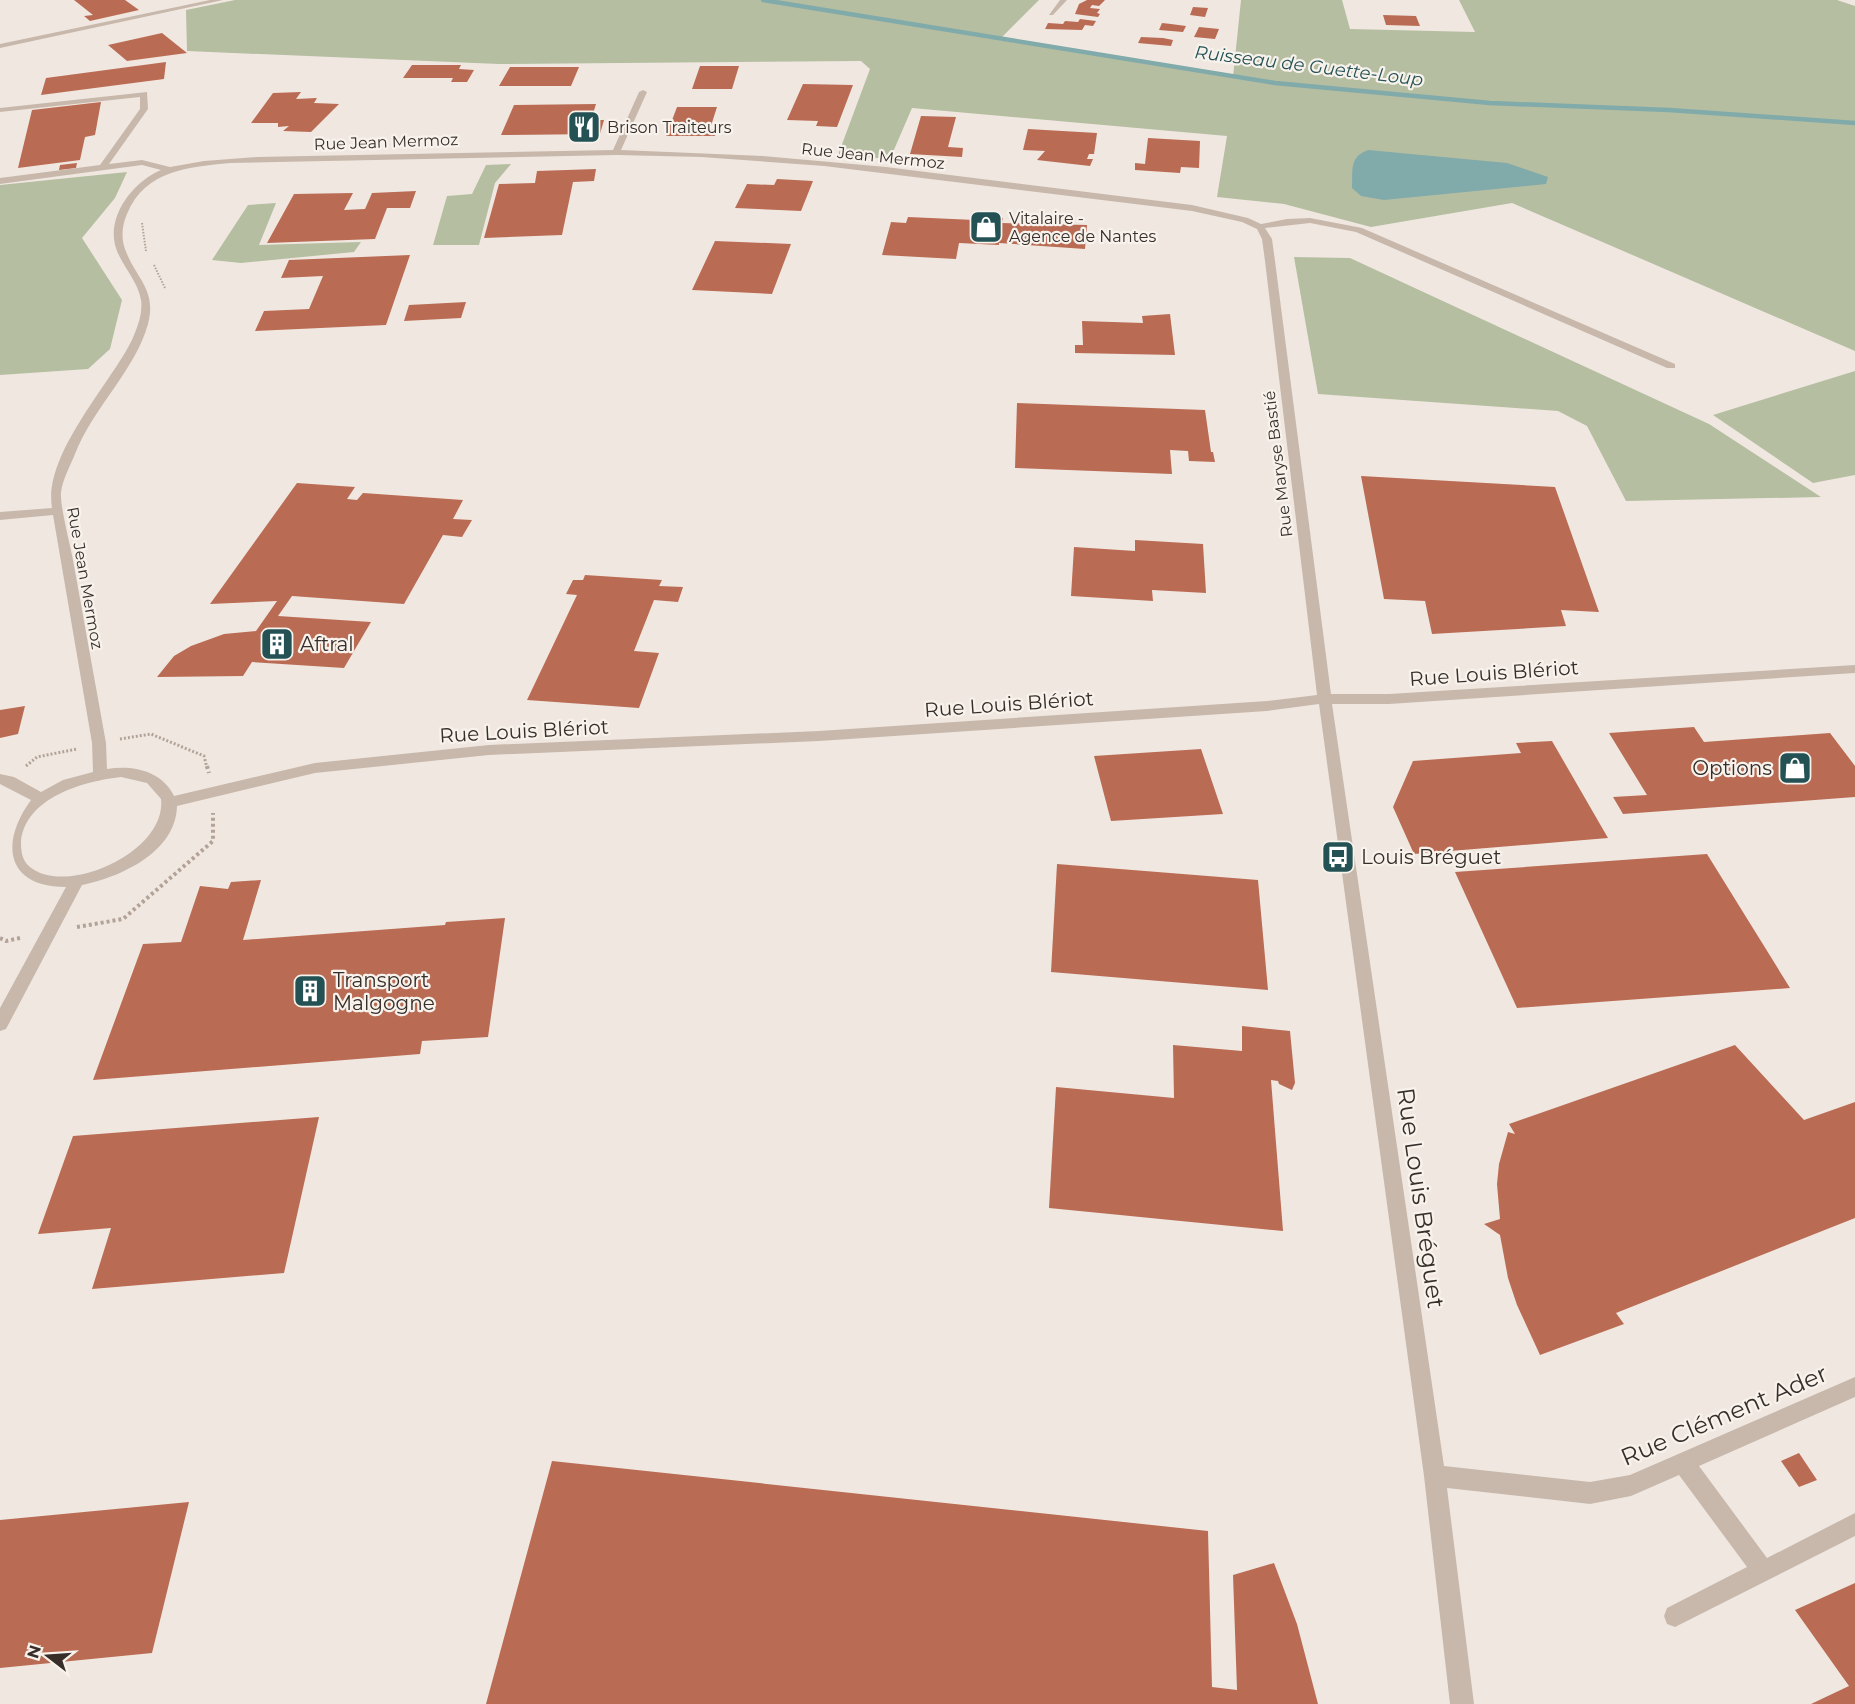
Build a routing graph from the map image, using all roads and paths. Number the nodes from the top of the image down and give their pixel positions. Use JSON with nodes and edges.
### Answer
{"nodes":[{"id":1,"x":220,"y":0,"type":"edge"},
{"id":2,"x":1064,"y":0,"type":"edge"},
{"id":3,"x":1051,"y":14,"type":"dead end"},
{"id":4,"x":0,"y":46,"type":"edge"},
{"id":5,"x":643,"y":92,"type":"dead end"},
{"id":6,"x":0,"y":110,"type":"edge"},
{"id":7,"x":616,"y":153,"type":"junction"},
{"id":8,"x":102,"y":168,"type":"junction"},
{"id":9,"x":167,"y":170,"type":"junction"},
{"id":10,"x":0,"y":181,"type":"edge"},
{"id":11,"x":141,"y":214,"type":"dead end"},
{"id":12,"x":1260,"y":227,"type":"junction"},
{"id":13,"x":148,"y":254,"type":"dead end"},
{"id":14,"x":151,"y":260,"type":"dead end"},
{"id":15,"x":165,"y":290,"type":"dead end"},
{"id":16,"x":1671,"y":366,"type":"dead end"},
{"id":17,"x":58,"y":511,"type":"junction"},
{"id":18,"x":0,"y":516,"type":"edge"},
{"id":19,"x":1855,"y":669,"type":"edge"},
{"id":20,"x":1325,"y":699,"type":"junction"},
{"id":21,"x":75,"y":749,"type":"dead end"},
{"id":22,"x":100,"y":774,"type":"junction"},
{"id":23,"x":5,"y":780,"type":"edge"},
{"id":24,"x":41,"y":799,"type":"junction"},
{"id":25,"x":170,"y":802,"type":"junction"},
{"id":26,"x":5,"y":845,"type":"edge"},
{"id":27,"x":77,"y":880,"type":"junction"},
{"id":28,"x":0,"y":1024,"type":"edge"},
{"id":29,"x":1855,"y":1387,"type":"edge"},
{"id":30,"x":1683,"y":1462,"type":"junction"},
{"id":31,"x":1435,"y":1476,"type":"junction"},
{"id":32,"x":1855,"y":1524,"type":"edge"},
{"id":33,"x":1763,"y":1571,"type":"junction"},
{"id":34,"x":1675,"y":1616,"type":"dead end"},
{"id":35,"x":1462,"y":1704,"type":"edge"}],
"edges":[{"from":1,"to":4,"type":"street"},
{"from":2,"to":3,"type":"street"},
{"from":5,"to":7,"type":"street"},
{"from":6,"to":8,"type":"street"},
{"from":7,"to":9,"type":"street","name":"Rue Jean Mermoz"},
{"from":7,"to":12,"type":"street","name":"Rue Jean Mermoz"},
{"from":8,"to":9,"type":"street"},
{"from":8,"to":10,"type":"street"},
{"from":9,"to":17,"type":"street","name":"Rue Jean Mermoz"},
{"from":11,"to":13,"type":"path"},
{"from":12,"to":16,"type":"street"},
{"from":12,"to":20,"type":"street","name":"Rue Maryse Bastié"},
{"from":14,"to":15,"type":"path"},
{"from":17,"to":18,"type":"street"},
{"from":17,"to":22,"type":"street","name":"Rue Jean Mermoz"},
{"from":19,"to":20,"type":"street","name":"Rue Louis Blériot"},
{"from":20,"to":25,"type":"street","name":"Rue Louis Blériot"},
{"from":20,"to":31,"type":"street","name":"Rue Louis Bréguet"},
{"from":21,"to":23,"type":"path"},
{"from":22,"to":24,"type":"street"},
{"from":22,"to":25,"type":"street"},
{"from":23,"to":24,"type":"street"},
{"from":24,"to":26,"type":"street"},
{"from":25,"to":27,"type":"street"},
{"from":26,"to":27,"type":"street"},
{"from":27,"to":28,"type":"street"},
{"from":29,"to":30,"type":"street","name":"Rue Clément Ader"},
{"from":30,"to":31,"type":"street","name":"Rue Clément Ader"},
{"from":30,"to":33,"type":"street"},
{"from":31,"to":35,"type":"street","name":"Rue Louis Bréguet"},
{"from":32,"to":33,"type":"street"},
{"from":33,"to":34,"type":"street"}]}
